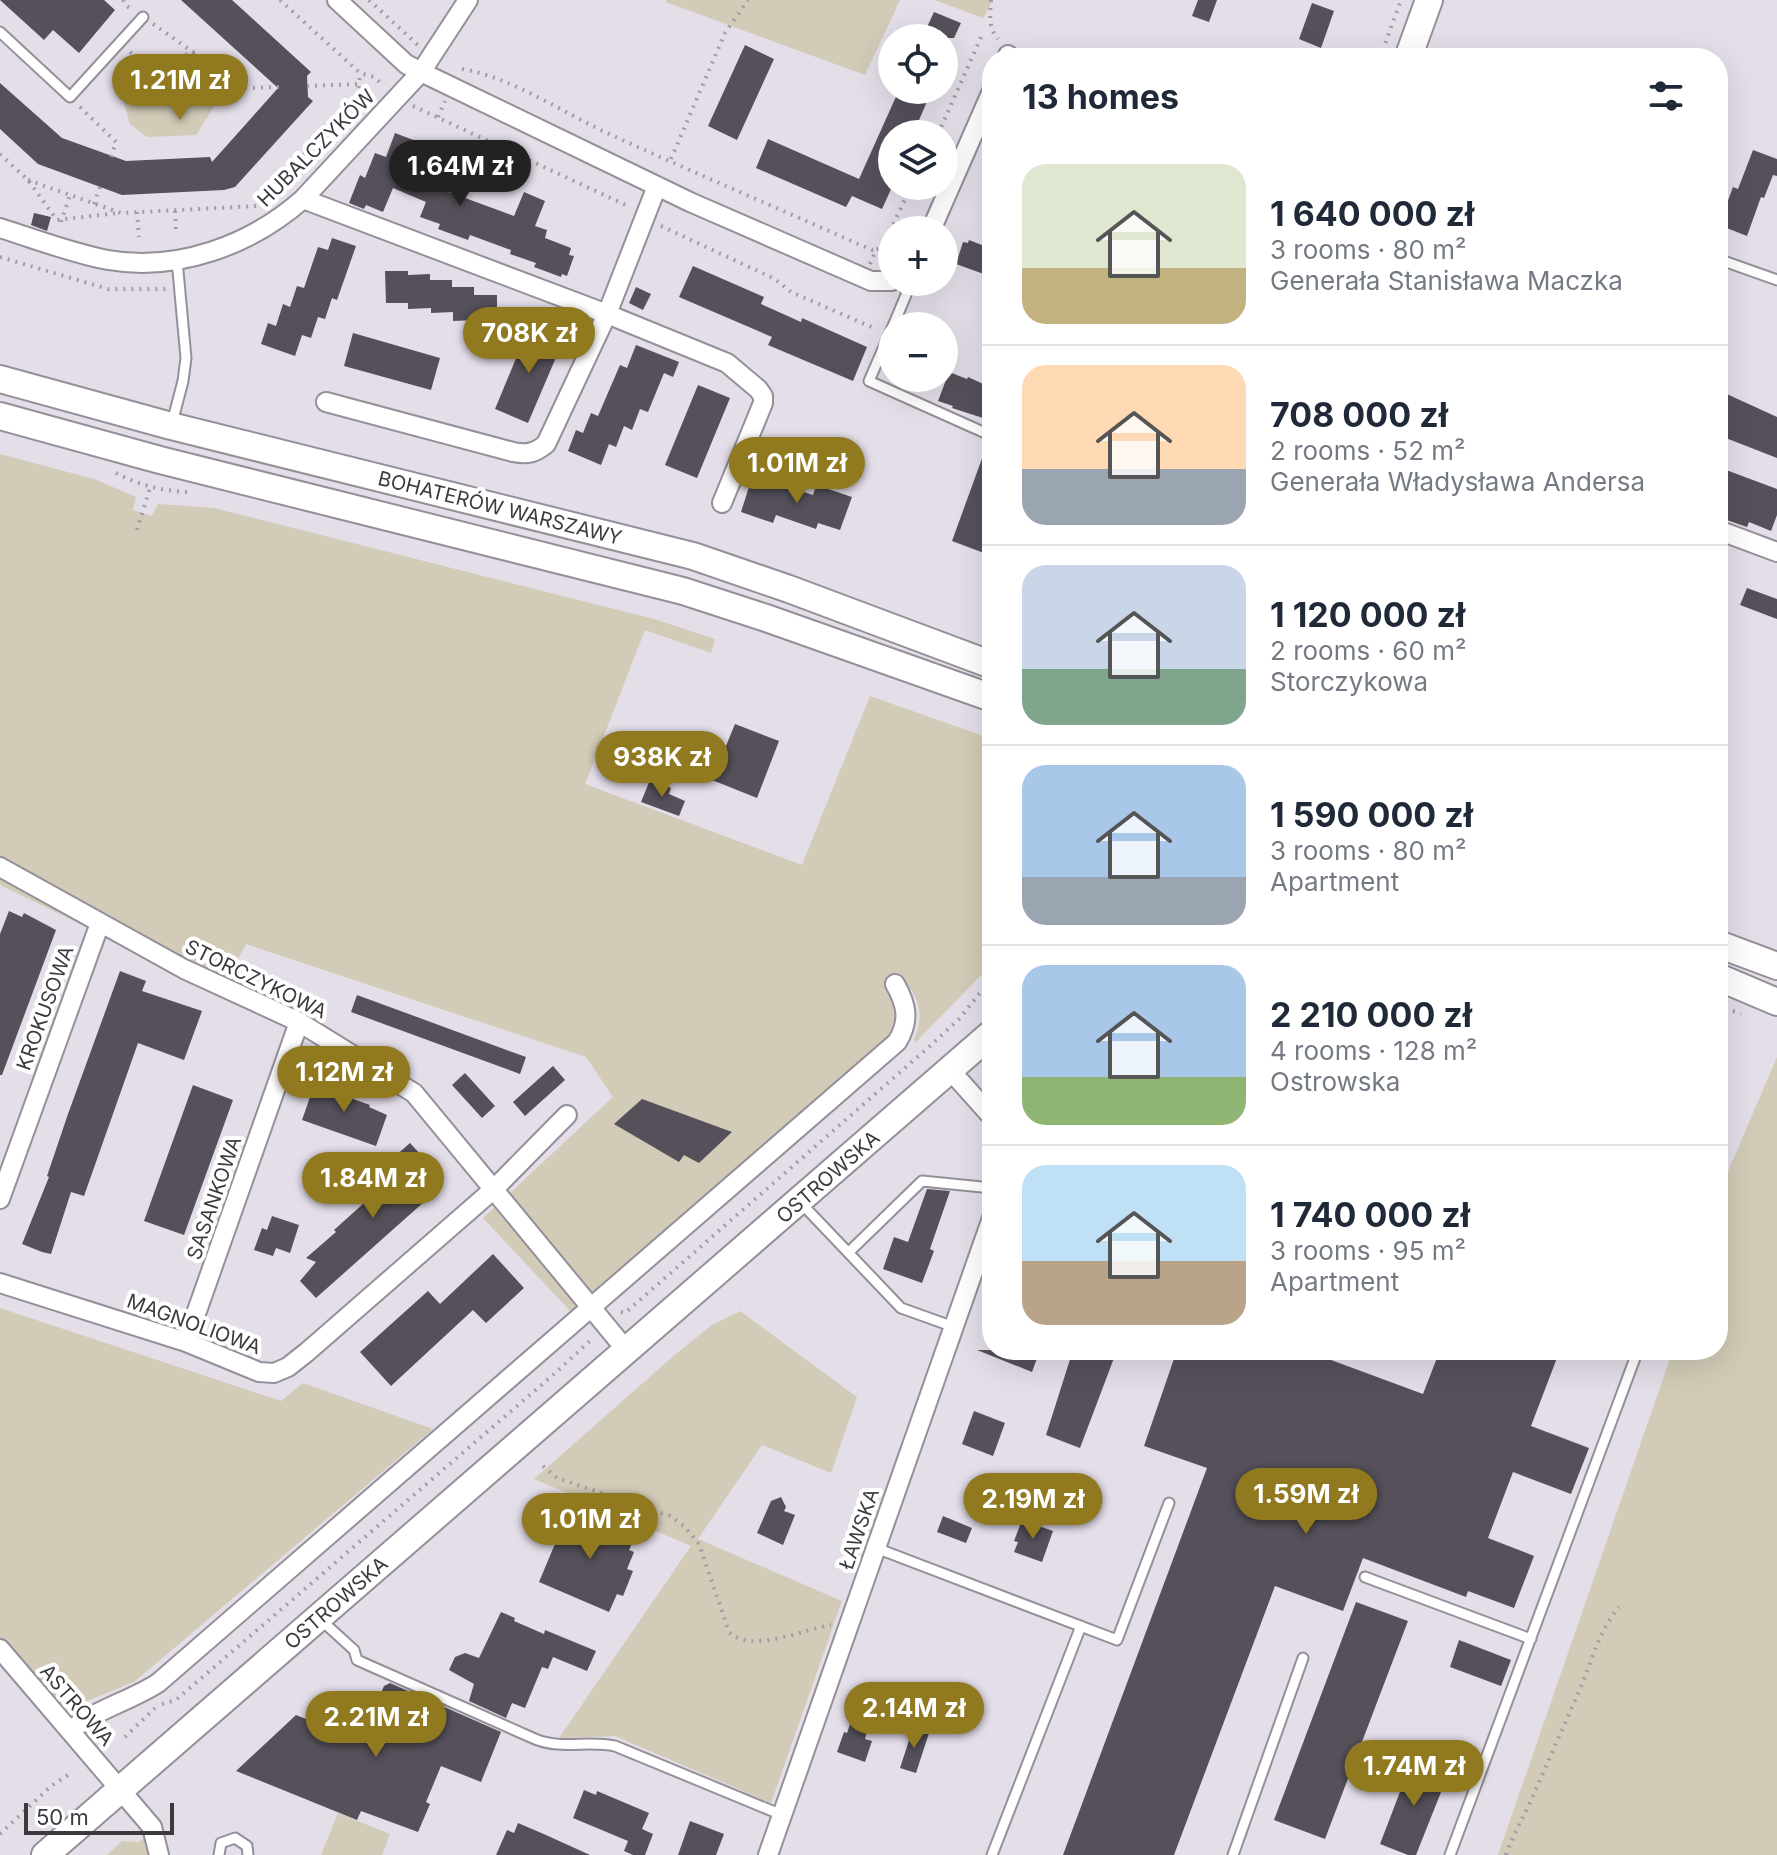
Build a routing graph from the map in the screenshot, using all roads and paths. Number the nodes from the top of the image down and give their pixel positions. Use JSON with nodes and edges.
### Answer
{"nodes":[{"id":1,"x":123,"y":0,"type":"edge"},
{"id":2,"x":280,"y":0,"type":"edge"},
{"id":3,"x":337,"y":0,"type":"edge"},
{"id":4,"x":369,"y":0,"type":"edge"},
{"id":5,"x":468,"y":0,"type":"edge"},
{"id":6,"x":748,"y":0,"type":"edge"},
{"id":7,"x":991,"y":0,"type":"edge"},
{"id":8,"x":1401,"y":0,"type":"edge"},
{"id":9,"x":1429,"y":0,"type":"edge"},
{"id":10,"x":143,"y":17,"type":"junction"},
{"id":11,"x":0,"y":32,"type":"edge"},
{"id":12,"x":982,"y":35,"type":"dead end"},
{"id":13,"x":1002,"y":48,"type":"edge"},
{"id":14,"x":1384,"y":48,"type":"edge"},
{"id":15,"x":1412,"y":48,"type":"edge"},
{"id":16,"x":195,"y":53,"type":"junction"},
{"id":17,"x":433,"y":55,"type":"junction"},
{"id":18,"x":97,"y":65,"type":"junction"},
{"id":19,"x":421,"y":72,"type":"junction"},
{"id":20,"x":360,"y":73,"type":"junction"},
{"id":21,"x":359,"y":84,"type":"junction"},
{"id":22,"x":307,"y":86,"type":"dead end"},
{"id":23,"x":279,"y":87,"type":"dead end"},
{"id":24,"x":70,"y":97,"type":"junction"},
{"id":25,"x":398,"y":97,"type":"junction"},
{"id":26,"x":982,"y":114,"type":"edge"},
{"id":27,"x":944,"y":120,"type":"edge"},
{"id":28,"x":0,"y":154,"type":"edge"},
{"id":29,"x":110,"y":160,"type":"dead end"},
{"id":30,"x":670,"y":160,"type":"junction"},
{"id":31,"x":28,"y":180,"type":"junction"},
{"id":32,"x":657,"y":186,"type":"junction"},
{"id":33,"x":100,"y":187,"type":"dead end"},
{"id":34,"x":70,"y":195,"type":"junction"},
{"id":35,"x":303,"y":199,"type":"junction"},
{"id":36,"x":905,"y":200,"type":"edge"},
{"id":37,"x":94,"y":204,"type":"junction"},
{"id":38,"x":175,"y":211,"type":"junction"},
{"id":39,"x":137,"y":212,"type":"junction"},
{"id":40,"x":121,"y":213,"type":"junction"},
{"id":41,"x":937,"y":216,"type":"edge"},
{"id":42,"x":644,"y":218,"type":"junction"},
{"id":43,"x":61,"y":222,"type":"junction"},
{"id":44,"x":0,"y":228,"type":"edge"},
{"id":45,"x":176,"y":231,"type":"dead end"},
{"id":46,"x":139,"y":237,"type":"dead end"},
{"id":47,"x":876,"y":250,"type":"junction"},
{"id":48,"x":177,"y":260,"type":"junction"},
{"id":49,"x":1728,"y":263,"type":"edge"},
{"id":50,"x":864,"y":278,"type":"junction"},
{"id":51,"x":1777,"y":280,"type":"edge"},
{"id":52,"x":878,"y":281,"type":"edge"},
{"id":53,"x":607,"y":314,"type":"junction"},
{"id":54,"x":878,"y":325,"type":"edge"},
{"id":55,"x":878,"y":360,"type":"edge"},
{"id":56,"x":0,"y":379,"type":"edge"},
{"id":57,"x":878,"y":385,"type":"edge"},
{"id":58,"x":894,"y":392,"type":"edge"},
{"id":59,"x":326,"y":402,"type":"dead end"},
{"id":60,"x":0,"y":416,"type":"edge"},
{"id":61,"x":171,"y":426,"type":"junction"},
{"id":62,"x":982,"y":432,"type":"edge"},
{"id":63,"x":160,"y":460,"type":"junction"},
{"id":64,"x":104,"y":466,"type":"dead end"},
{"id":65,"x":151,"y":486,"type":"junction"},
{"id":66,"x":198,"y":492,"type":"dead end"},
{"id":67,"x":722,"y":503,"type":"dead end"},
{"id":68,"x":137,"y":530,"type":"dead end"},
{"id":69,"x":1728,"y":534,"type":"edge"},
{"id":70,"x":1777,"y":552,"type":"edge"},
{"id":71,"x":982,"y":661,"type":"edge"},
{"id":72,"x":982,"y":694,"type":"edge"},
{"id":73,"x":0,"y":867,"type":"edge"},
{"id":74,"x":100,"y":923,"type":"junction"},
{"id":75,"x":1728,"y":948,"type":"edge"},
{"id":76,"x":1777,"y":966,"type":"edge"},
{"id":77,"x":1728,"y":981,"type":"edge"},
{"id":78,"x":895,"y":984,"type":"dead end"},
{"id":79,"x":982,"y":990,"type":"edge"},
{"id":80,"x":1777,"y":1002,"type":"edge"},
{"id":81,"x":299,"y":1022,"type":"junction"},
{"id":82,"x":982,"y":1042,"type":"edge"},
{"id":83,"x":951,"y":1071,"type":"junction"},
{"id":84,"x":982,"y":1106,"type":"edge"},
{"id":85,"x":567,"y":1115,"type":"dead end"},
{"id":86,"x":982,"y":1187,"type":"edge"},
{"id":87,"x":494,"y":1189,"type":"junction"},
{"id":88,"x":0,"y":1199,"type":"edge"},
{"id":89,"x":799,"y":1202,"type":"junction"},
{"id":90,"x":982,"y":1247,"type":"edge"},
{"id":91,"x":849,"y":1252,"type":"junction"},
{"id":92,"x":0,"y":1283,"type":"edge"},
{"id":93,"x":592,"y":1308,"type":"junction"},
{"id":94,"x":611,"y":1311,"type":"dead end"},
{"id":95,"x":954,"y":1327,"type":"junction"},
{"id":96,"x":589,"y":1330,"type":"dead end"},
{"id":97,"x":186,"y":1342,"type":"junction"},
{"id":98,"x":627,"y":1351,"type":"junction"},
{"id":99,"x":1634,"y":1360,"type":"edge"},
{"id":100,"x":543,"y":1466,"type":"dead end"},
{"id":101,"x":1169,"y":1503,"type":"dead end"},
{"id":102,"x":876,"y":1548,"type":"junction"},
{"id":103,"x":1365,"y":1577,"type":"dead end"},
{"id":104,"x":1619,"y":1607,"type":"dead end"},
{"id":105,"x":319,"y":1617,"type":"junction"},
{"id":106,"x":1081,"y":1626,"type":"junction"},
{"id":107,"x":848,"y":1629,"type":"junction"},
{"id":108,"x":1531,"y":1639,"type":"junction"},
{"id":109,"x":0,"y":1649,"type":"edge"},
{"id":110,"x":1303,"y":1658,"type":"dead end"},
{"id":111,"x":71,"y":1730,"type":"junction"},
{"id":112,"x":125,"y":1737,"type":"dead end"},
{"id":113,"x":71,"y":1773,"type":"dead end"},
{"id":114,"x":120,"y":1790,"type":"junction"},
{"id":115,"x":782,"y":1815,"type":"junction"},
{"id":116,"x":0,"y":1834,"type":"edge"},
{"id":117,"x":45,"y":1855,"type":"edge"},
{"id":118,"x":159,"y":1855,"type":"edge"},
{"id":119,"x":219,"y":1855,"type":"edge"},
{"id":120,"x":248,"y":1855,"type":"edge"},
{"id":121,"x":768,"y":1855,"type":"edge"},
{"id":122,"x":992,"y":1855,"type":"edge"},
{"id":123,"x":1233,"y":1855,"type":"edge"},
{"id":124,"x":1450,"y":1855,"type":"edge"},
{"id":125,"x":1506,"y":1855,"type":"edge"}],
"edges":[{"from":1,"to":10,"type":"path"},
{"from":2,"to":20,"type":"path"},
{"from":3,"to":19,"type":"street"},
{"from":4,"to":17,"type":"path"},
{"from":5,"to":17,"type":"street","name":"HUBALCZYKÓW"},
{"from":6,"to":30,"type":"path"},
{"from":7,"to":13,"type":"path"},
{"from":8,"to":14,"type":"path"},
{"from":9,"to":15,"type":"main road"},
{"from":10,"to":16,"type":"path"},
{"from":10,"to":18,"type":"lane"},
{"from":11,"to":24,"type":"lane"},
{"from":12,"to":27,"type":"path"},
{"from":16,"to":18,"type":"path"},
{"from":16,"to":23,"type":"path"},
{"from":17,"to":19,"type":"street","name":"HUBALCZYKÓW"},
{"from":17,"to":30,"type":"path"},
{"from":18,"to":24,"type":"lane"},
{"from":19,"to":25,"type":"street","name":"HUBALCZYKÓW"},
{"from":19,"to":32,"type":"street"},
{"from":20,"to":21,"type":"path"},
{"from":20,"to":25,"type":"path"},
{"from":21,"to":22,"type":"path"},
{"from":21,"to":38,"type":"path"},
{"from":24,"to":29,"type":"path"},
{"from":25,"to":35,"type":"street","name":"HUBALCZYKÓW"},
{"from":25,"to":42,"type":"path"},
{"from":26,"to":41,"type":"street"},
{"from":28,"to":31,"type":"path"},
{"from":30,"to":47,"type":"path"},
{"from":31,"to":34,"type":"path"},
{"from":31,"to":43,"type":"path"},
{"from":32,"to":42,"type":"street"},
{"from":32,"to":50,"type":"street"},
{"from":33,"to":37,"type":"path"},
{"from":34,"to":37,"type":"path"},
{"from":34,"to":43,"type":"path"},
{"from":35,"to":48,"type":"street","name":"HUBALCZYKÓW"},
{"from":35,"to":53,"type":"street"},
{"from":36,"to":47,"type":"path"},
{"from":37,"to":40,"type":"path"},
{"from":38,"to":39,"type":"path"},
{"from":38,"to":45,"type":"path"},
{"from":39,"to":40,"type":"path"},
{"from":39,"to":46,"type":"path"},
{"from":40,"to":43,"type":"path"},
{"from":42,"to":53,"type":"street"},
{"from":42,"to":54,"type":"path"},
{"from":44,"to":48,"type":"street","name":"HUBALCZYKÓW"},
{"from":47,"to":50,"type":"path"},
{"from":48,"to":61,"type":"lane"},
{"from":49,"to":51,"type":"lane"},
{"from":50,"to":52,"type":"street"},
{"from":53,"to":59,"type":"street"},
{"from":53,"to":67,"type":"street"},
{"from":55,"to":57,"type":"lane"},
{"from":56,"to":61,"type":"main road","name":"BOHATERÓW WARSZAWY"},
{"from":58,"to":62,"type":"lane"},
{"from":60,"to":63,"type":"main road","name":"BOHATERÓW WARSZAWY"},
{"from":61,"to":71,"type":"main road","name":"BOHATERÓW WARSZAWY"},
{"from":63,"to":65,"type":"path"},
{"from":63,"to":72,"type":"main road","name":"BOHATERÓW WARSZAWY"},
{"from":64,"to":65,"type":"path"},
{"from":65,"to":66,"type":"path"},
{"from":65,"to":68,"type":"path"},
{"from":69,"to":70,"type":"street"},
{"from":73,"to":74,"type":"street","name":"STORCZYKOWA"},
{"from":74,"to":81,"type":"street","name":"STORCZYKOWA"},
{"from":74,"to":88,"type":"street","name":"KROKUSOWA"},
{"from":75,"to":76,"type":"main road"},
{"from":77,"to":80,"type":"main road"},
{"from":78,"to":93,"type":"street"},
{"from":79,"to":94,"type":"path"},
{"from":81,"to":87,"type":"street","name":"STORCZYKOWA"},
{"from":81,"to":97,"type":"street","name":"SASANKOWA"},
{"from":82,"to":83,"type":"main road","name":"OSTROWSKA"},
{"from":83,"to":84,"type":"street"},
{"from":83,"to":89,"type":"main road","name":"OSTROWSKA"},
{"from":85,"to":87,"type":"street","name":"MAGNOLIOWA"},
{"from":86,"to":91,"type":"lane"},
{"from":87,"to":93,"type":"street","name":"STORCZYKOWA"},
{"from":87,"to":97,"type":"street","name":"MAGNOLIOWA"},
{"from":89,"to":91,"type":"lane"},
{"from":89,"to":98,"type":"main road","name":"OSTROWSKA"},
{"from":90,"to":95,"type":"street","name":"ŁAWSKA"},
{"from":91,"to":95,"type":"lane"},
{"from":92,"to":97,"type":"street","name":"MAGNOLIOWA"},
{"from":93,"to":98,"type":"street"},
{"from":93,"to":111,"type":"street"},
{"from":95,"to":102,"type":"street","name":"ŁAWSKA"},
{"from":96,"to":112,"type":"path"},
{"from":98,"to":105,"type":"main road","name":"OSTROWSKA"},
{"from":99,"to":108,"type":"lane"},
{"from":100,"to":107,"type":"path"},
{"from":101,"to":106,"type":"lane"},
{"from":102,"to":106,"type":"lane"},
{"from":102,"to":107,"type":"street","name":"ŁAWSKA"},
{"from":103,"to":108,"type":"lane"},
{"from":104,"to":125,"type":"path"},
{"from":105,"to":114,"type":"main road","name":"OSTROWSKA"},
{"from":105,"to":115,"type":"lane"},
{"from":106,"to":122,"type":"lane"},
{"from":107,"to":115,"type":"street","name":"ŁAWSKA"},
{"from":108,"to":124,"type":"lane"},
{"from":109,"to":111,"type":"street","name":"ASTROWA"},
{"from":110,"to":123,"type":"lane"},
{"from":111,"to":114,"type":"street","name":"ASTROWA"},
{"from":113,"to":116,"type":"path"},
{"from":114,"to":117,"type":"main road","name":"OSTROWSKA"},
{"from":114,"to":118,"type":"street","name":"ASTROWA"},
{"from":115,"to":121,"type":"street","name":"ŁAWSKA"},
{"from":119,"to":120,"type":"lane"}]}
